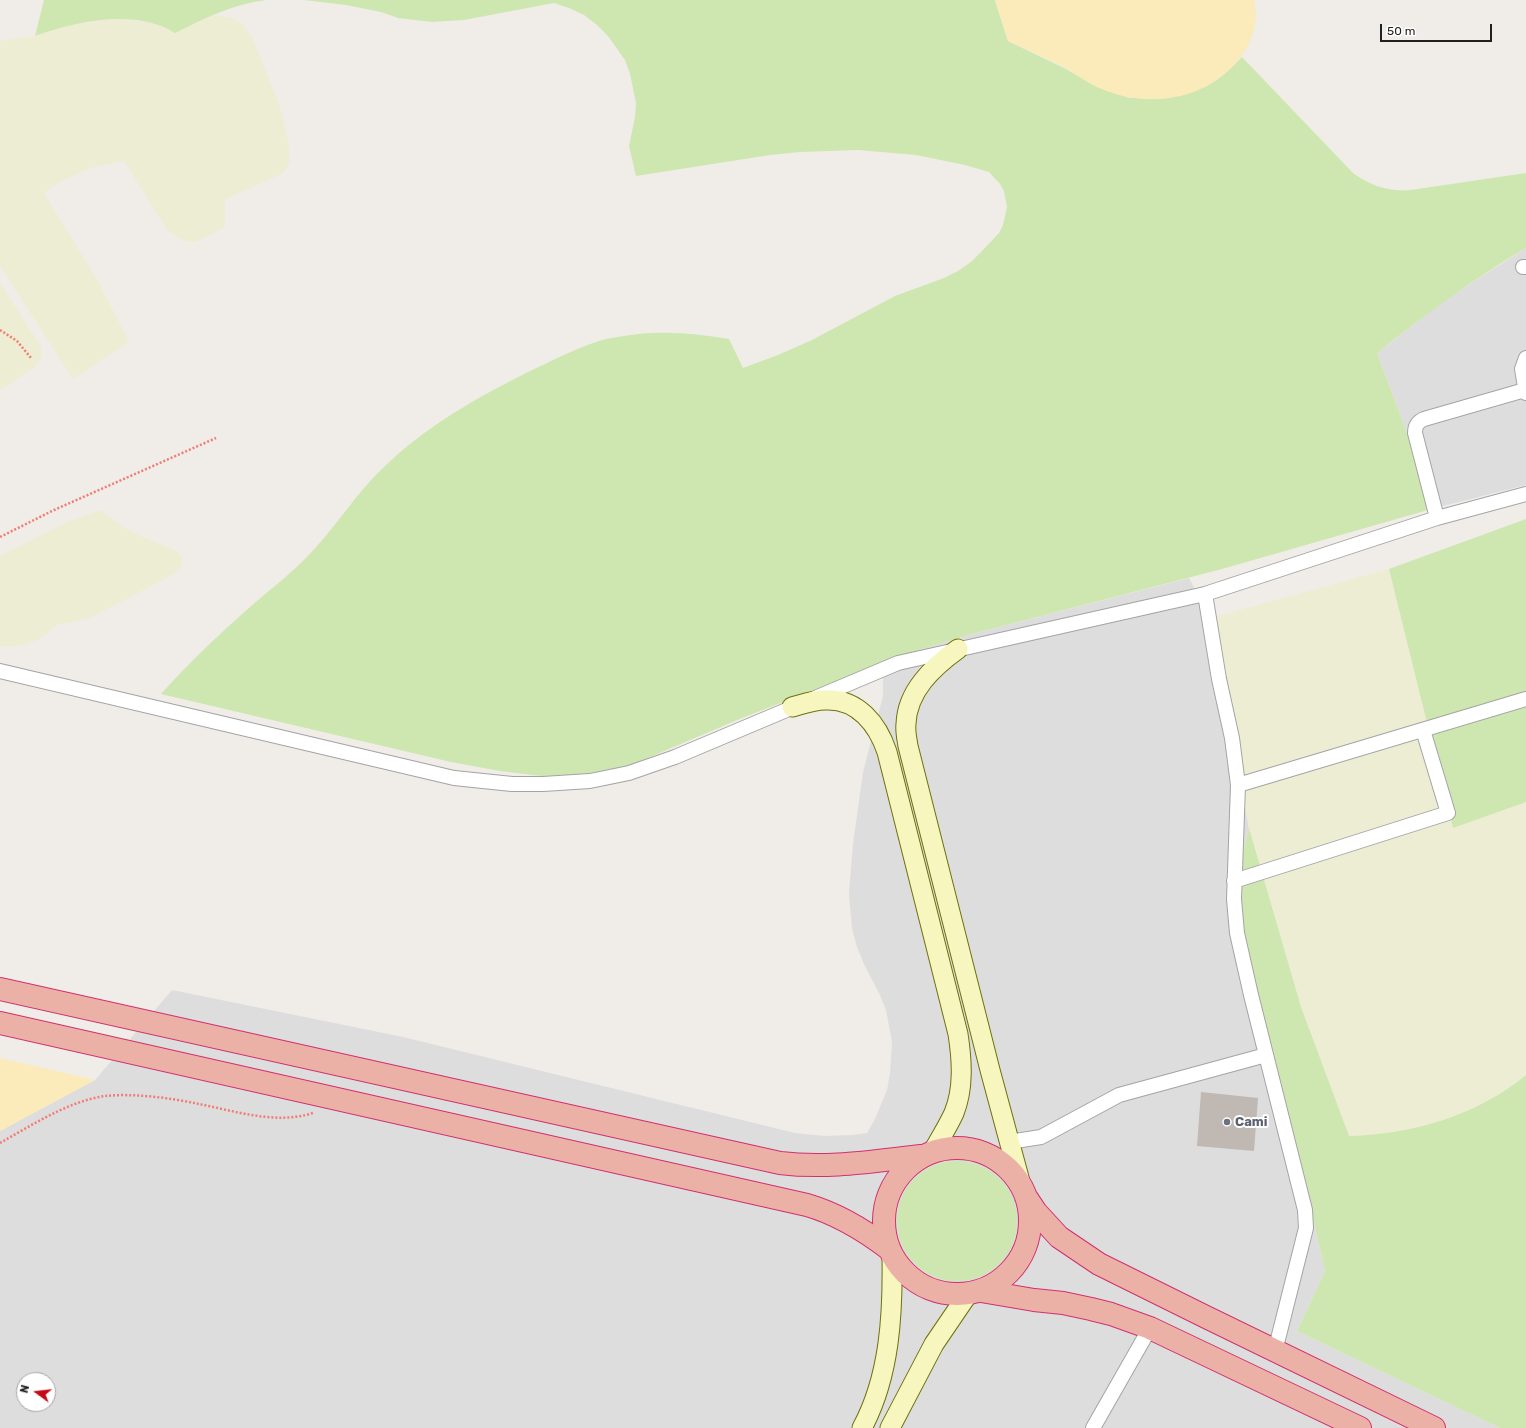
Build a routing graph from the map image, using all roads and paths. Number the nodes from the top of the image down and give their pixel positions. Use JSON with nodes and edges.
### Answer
{"nodes":[{"id":1,"x":0,"y":330,"type":"edge"},
{"id":2,"x":31,"y":358,"type":"dead end"},
{"id":3,"x":1526,"y":358,"type":"edge"},
{"id":4,"x":1526,"y":392,"type":"edge"},
{"id":5,"x":216,"y":438,"type":"dead end"},
{"id":6,"x":1526,"y":494,"type":"edge"},
{"id":7,"x":1437,"y":518,"type":"junction"},
{"id":8,"x":0,"y":537,"type":"edge"},
{"id":9,"x":1205,"y":594,"type":"junction"},
{"id":10,"x":958,"y":649,"type":"junction"},
{"id":11,"x":0,"y":671,"type":"edge"},
{"id":12,"x":1526,"y":699,"type":"edge"},
{"id":13,"x":792,"y":707,"type":"junction"},
{"id":14,"x":1423,"y":730,"type":"junction"},
{"id":15,"x":1238,"y":785,"type":"junction"},
{"id":16,"x":1234,"y":881,"type":"junction"},
{"id":17,"x":0,"y":989,"type":"edge"},
{"id":18,"x":0,"y":1023,"type":"edge"},
{"id":19,"x":1266,"y":1055,"type":"junction"},
{"id":20,"x":338,"y":1098,"type":"junction"},
{"id":21,"x":0,"y":1142,"type":"edge"},
{"id":22,"x":1010,"y":1142,"type":"junction"},
{"id":23,"x":927,"y":1154,"type":"junction"},
{"id":24,"x":1024,"y":1191,"type":"junction"},
{"id":25,"x":891,"y":1253,"type":"junction"},
{"id":26,"x":974,"y":1292,"type":"junction"},
{"id":27,"x":1150,"y":1328,"type":"junction"},
{"id":28,"x":1275,"y":1351,"type":"junction"},
{"id":29,"x":862,"y":1428,"type":"edge"},
{"id":30,"x":890,"y":1428,"type":"edge"},
{"id":31,"x":1093,"y":1428,"type":"edge"},
{"id":32,"x":1360,"y":1428,"type":"edge"},
{"id":33,"x":1434,"y":1428,"type":"edge"}],
"edges":[{"from":1,"to":2,"type":"path"},
{"from":3,"to":4,"type":"street"},
{"from":4,"to":7,"type":"street"},
{"from":5,"to":8,"type":"path"},
{"from":6,"to":7,"type":"street"},
{"from":7,"to":9,"type":"street"},
{"from":9,"to":10,"type":"street"},
{"from":9,"to":15,"type":"street"},
{"from":10,"to":13,"type":"street"},
{"from":10,"to":22,"type":"main road"},
{"from":11,"to":13,"type":"street"},
{"from":12,"to":14,"type":"street"},
{"from":13,"to":23,"type":"main road"},
{"from":14,"to":15,"type":"street"},
{"from":14,"to":16,"type":"street"},
{"from":15,"to":16,"type":"street"},
{"from":16,"to":19,"type":"street"},
{"from":17,"to":23,"type":"highway"},
{"from":18,"to":20,"type":"highway"},
{"from":19,"to":22,"type":"street"},
{"from":19,"to":28,"type":"street"},
{"from":20,"to":21,"type":"path"},
{"from":20,"to":25,"type":"highway"},
{"from":22,"to":24,"type":"main road"},
{"from":23,"to":24,"type":"highway"},
{"from":23,"to":25,"type":"highway"},
{"from":24,"to":26,"type":"highway"},
{"from":24,"to":28,"type":"highway"},
{"from":25,"to":26,"type":"highway"},
{"from":25,"to":29,"type":"main road"},
{"from":26,"to":27,"type":"highway"},
{"from":26,"to":30,"type":"main road"},
{"from":27,"to":31,"type":"street"},
{"from":27,"to":32,"type":"highway"},
{"from":28,"to":33,"type":"highway"}]}
